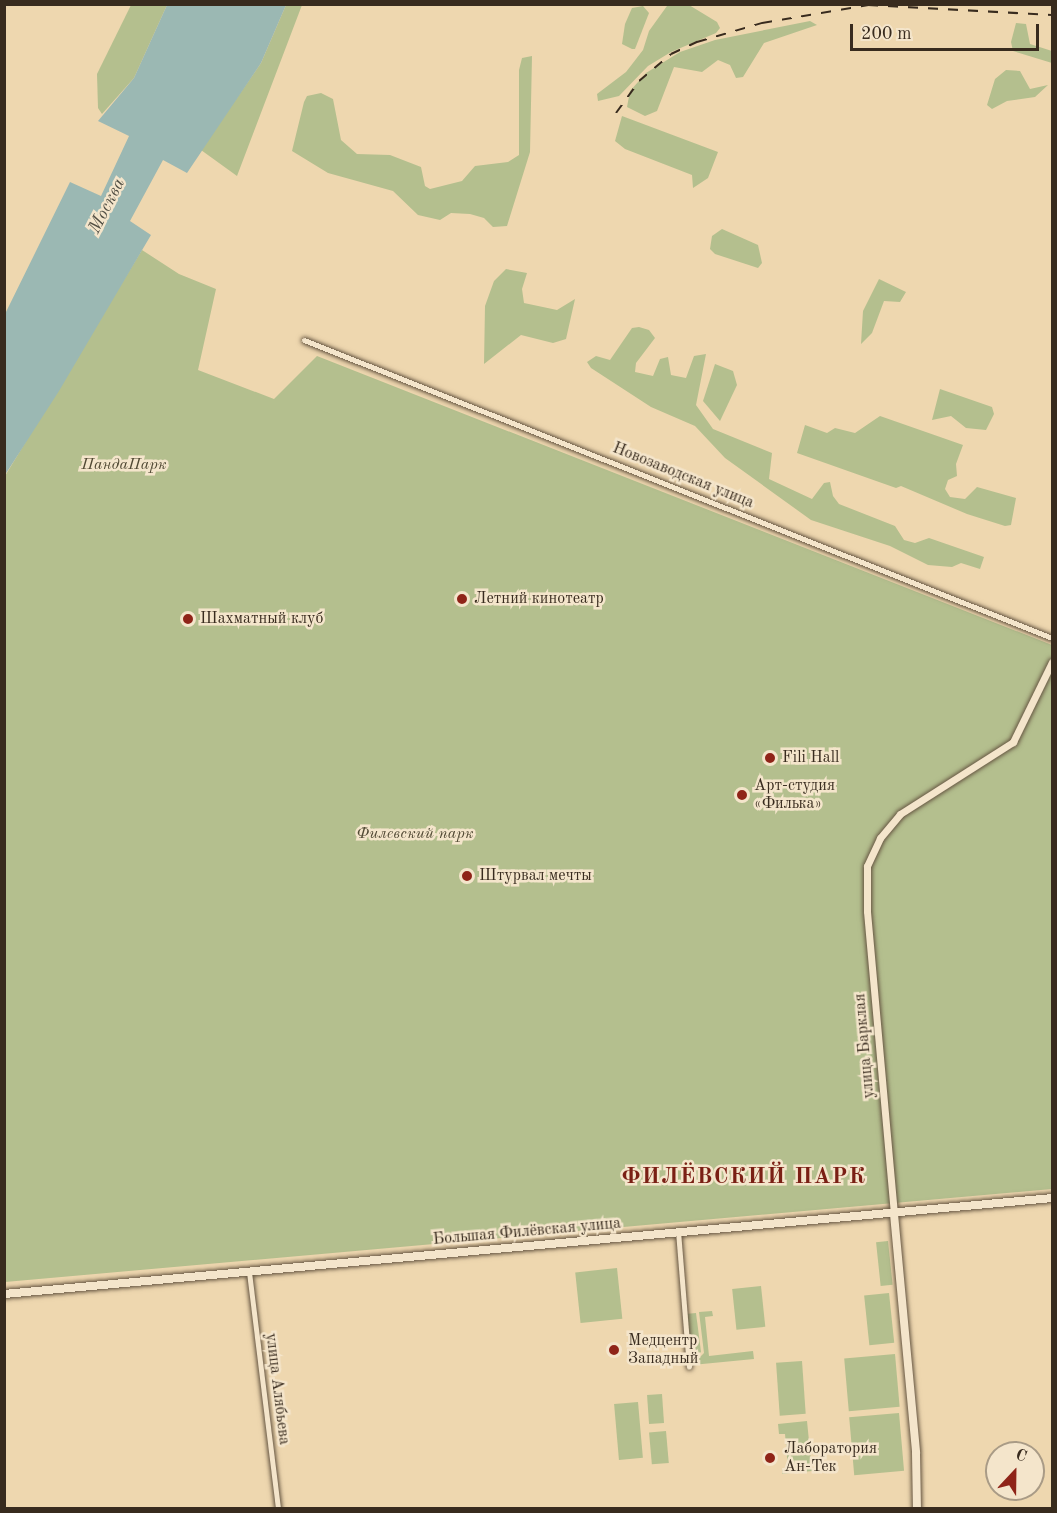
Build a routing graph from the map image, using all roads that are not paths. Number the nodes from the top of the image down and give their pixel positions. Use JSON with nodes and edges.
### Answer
{"nodes":[{"id":1,"x":304,"y":340,"type":"dead end"},
{"id":2,"x":1053,"y":638,"type":"edge"},
{"id":3,"x":1053,"y":662,"type":"edge"},
{"id":4,"x":1053,"y":1198,"type":"edge"},
{"id":5,"x":894,"y":1214,"type":"junction"},
{"id":6,"x":678,"y":1232,"type":"junction"},
{"id":7,"x":249,"y":1272,"type":"junction"},
{"id":8,"x":4,"y":1294,"type":"edge"},
{"id":9,"x":689,"y":1367,"type":"dead end"},
{"id":10,"x":278,"y":1509,"type":"edge"},
{"id":11,"x":917,"y":1509,"type":"edge"}],
"edges":[{"from":1,"to":2,"type":"street","name":"Новозаводская улица"},
{"from":3,"to":5,"type":"street","name":"улица Барклая"},
{"from":4,"to":5,"type":"main road","name":"Большая Филёвская улица"},
{"from":5,"to":6,"type":"main road","name":"Большая Филёвская улица"},
{"from":5,"to":11,"type":"main road","name":"улица Барклая"},
{"from":6,"to":7,"type":"main road","name":"Большая Филёвская улица"},
{"from":6,"to":9,"type":"street"},
{"from":7,"to":8,"type":"main road","name":"Большая Филёвская улица"},
{"from":7,"to":10,"type":"street","name":"улица Алябьева"}]}
